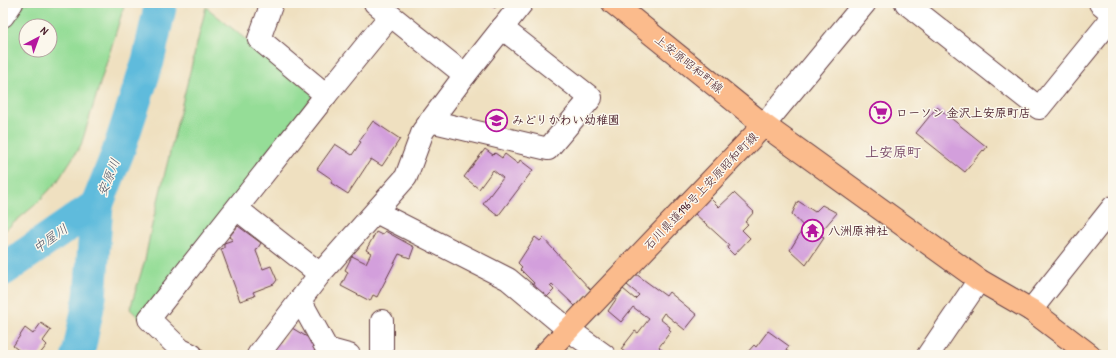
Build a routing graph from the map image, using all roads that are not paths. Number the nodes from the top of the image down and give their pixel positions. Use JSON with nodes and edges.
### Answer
{"nodes":[{"id":1,"x":12,"y":3,"type":"edge"},
{"id":2,"x":272,"y":3,"type":"edge"},
{"id":3,"x":522,"y":3,"type":"edge"},
{"id":4,"x":613,"y":3,"type":"edge"},
{"id":5,"x":906,"y":3,"type":"edge"},
{"id":6,"x":1100,"y":3,"type":"edge"},
{"id":7,"x":858,"y":6,"type":"edge"},
{"id":8,"x":382,"y":9,"type":"edge"},
{"id":9,"x":1113,"y":14,"type":"edge"},
{"id":10,"x":3,"y":16,"type":"edge"},
{"id":11,"x":1113,"y":17,"type":"edge"},
{"id":12,"x":502,"y":28,"type":"junction"},
{"id":13,"x":465,"y":75,"type":"junction"},
{"id":14,"x":326,"y":95,"type":"junction"},
{"id":15,"x":430,"y":121,"type":"junction"},
{"id":16,"x":764,"y":125,"type":"junction"},
{"id":17,"x":1113,"y":207,"type":"edge"},
{"id":18,"x":237,"y":209,"type":"junction"},
{"id":19,"x":376,"y":212,"type":"junction"},
{"id":20,"x":320,"y":274,"type":"junction"},
{"id":21,"x":979,"y":280,"type":"junction"},
{"id":22,"x":300,"y":300,"type":"junction"},
{"id":23,"x":1031,"y":310,"type":"junction"},
{"id":24,"x":382,"y":322,"type":"dead end"},
{"id":25,"x":569,"y":330,"type":"junction"},
{"id":26,"x":192,"y":355,"type":"edge"},
{"id":27,"x":258,"y":355,"type":"edge"},
{"id":28,"x":349,"y":355,"type":"edge"},
{"id":29,"x":382,"y":355,"type":"edge"},
{"id":30,"x":544,"y":355,"type":"edge"},
{"id":31,"x":604,"y":355,"type":"edge"},
{"id":32,"x":928,"y":355,"type":"edge"},
{"id":33,"x":1090,"y":355,"type":"edge"}],
"edges":[{"from":1,"to":10,"type":"street"},
{"from":2,"to":14,"type":"street"},
{"from":3,"to":12,"type":"street"},
{"from":4,"to":16,"type":"main road","name":"上安原昭和町線"},
{"from":5,"to":11,"type":"street"},
{"from":6,"to":9,"type":"street"},
{"from":7,"to":16,"type":"street"},
{"from":8,"to":13,"type":"street"},
{"from":8,"to":14,"type":"street"},
{"from":12,"to":13,"type":"street"},
{"from":12,"to":15,"type":"street"},
{"from":13,"to":15,"type":"street"},
{"from":14,"to":18,"type":"street"},
{"from":15,"to":19,"type":"street"},
{"from":16,"to":21,"type":"main road","name":"石川県道196号上安原昭和町線"},
{"from":16,"to":25,"type":"main road","name":"石川県道196号上安原昭和町線"},
{"from":17,"to":23,"type":"street"},
{"from":18,"to":20,"type":"street"},
{"from":18,"to":26,"type":"street"},
{"from":19,"to":20,"type":"street"},
{"from":19,"to":25,"type":"street"},
{"from":20,"to":22,"type":"street"},
{"from":21,"to":23,"type":"main road","name":"石川県道196号上安原昭和町線"},
{"from":21,"to":32,"type":"street"},
{"from":22,"to":27,"type":"street"},
{"from":22,"to":28,"type":"street"},
{"from":23,"to":33,"type":"main road","name":"石川県道196号上安原昭和町線"},
{"from":24,"to":29,"type":"street"},
{"from":25,"to":30,"type":"main road","name":"石川県道196号上安原昭和町線"},
{"from":25,"to":31,"type":"street"}]}
